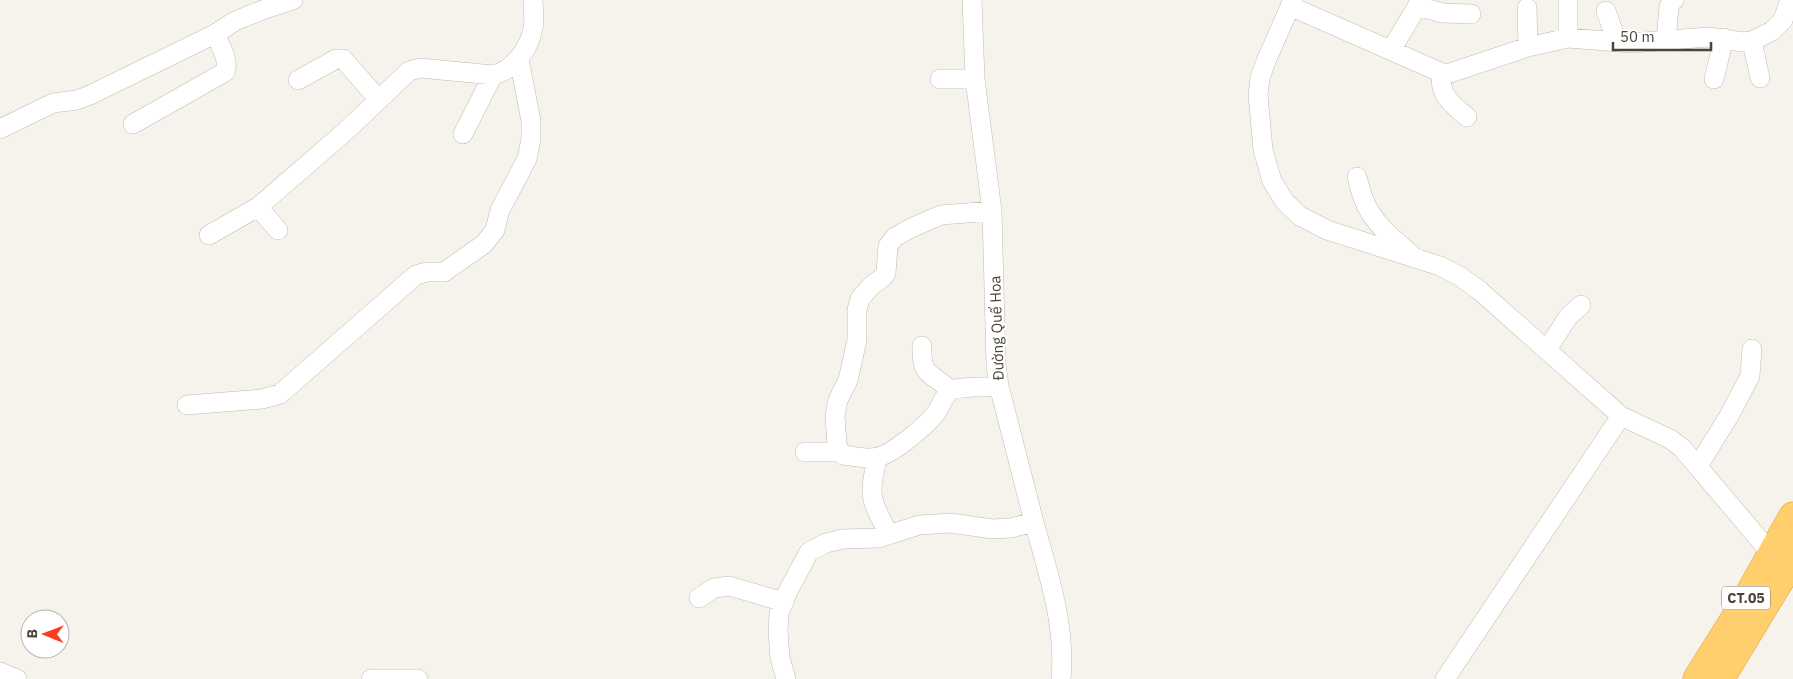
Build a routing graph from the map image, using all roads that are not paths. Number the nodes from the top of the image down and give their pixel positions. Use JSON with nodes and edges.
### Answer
{"nodes":[{"id":1,"x":294,"y":0,"type":"edge"},
{"id":2,"x":533,"y":0,"type":"edge"},
{"id":3,"x":972,"y":0,"type":"edge"},
{"id":4,"x":1568,"y":0,"type":"edge"},
{"id":5,"x":1674,"y":0,"type":"edge"},
{"id":6,"x":1790,"y":0,"type":"edge"},
{"id":7,"x":1292,"y":3,"type":"edge"},
{"id":8,"x":1419,"y":3,"type":"edge"},
{"id":9,"x":1527,"y":8,"type":"dead end"},
{"id":10,"x":1606,"y":11,"type":"dead end"},
{"id":11,"x":1470,"y":14,"type":"dead end"},
{"id":12,"x":1788,"y":24,"type":"edge"},
{"id":13,"x":215,"y":34,"type":"junction"},
{"id":14,"x":1568,"y":38,"type":"junction"},
{"id":15,"x":1724,"y":38,"type":"junction"},
{"id":16,"x":1666,"y":41,"type":"junction"},
{"id":17,"x":1752,"y":41,"type":"junction"},
{"id":18,"x":1617,"y":42,"type":"junction"},
{"id":19,"x":1528,"y":47,"type":"junction"},
{"id":20,"x":1391,"y":50,"type":"junction"},
{"id":21,"x":519,"y":59,"type":"junction"},
{"id":22,"x":1442,"y":73,"type":"junction"},
{"id":23,"x":1760,"y":78,"type":"dead end"},
{"id":24,"x":940,"y":79,"type":"dead end"},
{"id":25,"x":975,"y":79,"type":"junction"},
{"id":26,"x":1714,"y":79,"type":"dead end"},
{"id":27,"x":298,"y":80,"type":"dead end"},
{"id":28,"x":491,"y":80,"type":"junction"},
{"id":29,"x":379,"y":100,"type":"junction"},
{"id":30,"x":1467,"y":117,"type":"dead end"},
{"id":31,"x":133,"y":124,"type":"dead end"},
{"id":32,"x":0,"y":129,"type":"edge"},
{"id":33,"x":462,"y":134,"type":"dead end"},
{"id":34,"x":1357,"y":177,"type":"dead end"},
{"id":35,"x":258,"y":207,"type":"junction"},
{"id":36,"x":992,"y":211,"type":"junction"},
{"id":37,"x":278,"y":230,"type":"dead end"},
{"id":38,"x":209,"y":235,"type":"dead end"},
{"id":39,"x":1415,"y":258,"type":"junction"},
{"id":40,"x":1581,"y":304,"type":"dead end"},
{"id":41,"x":922,"y":346,"type":"dead end"},
{"id":42,"x":1752,"y":349,"type":"dead end"},
{"id":43,"x":1547,"y":350,"type":"junction"},
{"id":44,"x":999,"y":386,"type":"junction"},
{"id":45,"x":950,"y":390,"type":"junction"},
{"id":46,"x":187,"y":405,"type":"dead end"},
{"id":47,"x":1621,"y":416,"type":"junction"},
{"id":48,"x":805,"y":452,"type":"dead end"},
{"id":49,"x":840,"y":452,"type":"junction"},
{"id":50,"x":878,"y":457,"type":"junction"},
{"id":51,"x":1698,"y":466,"type":"junction"},
{"id":52,"x":1793,"y":516,"type":"edge"},
{"id":53,"x":1034,"y":522,"type":"junction"},
{"id":54,"x":889,"y":534,"type":"junction"},
{"id":55,"x":1764,"y":545,"type":"dead end"},
{"id":56,"x":1793,"y":559,"type":"edge"},
{"id":57,"x":699,"y":598,"type":"dead end"},
{"id":58,"x":784,"y":602,"type":"junction"},
{"id":59,"x":0,"y":672,"type":"edge"},
{"id":60,"x":17,"y":679,"type":"edge"},
{"id":61,"x":372,"y":679,"type":"edge"},
{"id":62,"x":418,"y":679,"type":"edge"},
{"id":63,"x":786,"y":679,"type":"edge"},
{"id":64,"x":1061,"y":679,"type":"edge"},
{"id":65,"x":1446,"y":679,"type":"edge"},
{"id":66,"x":1697,"y":679,"type":"edge"},
{"id":67,"x":1720,"y":679,"type":"edge"}],
"edges":[{"from":1,"to":13,"type":"street"},
{"from":2,"to":21,"type":"street"},
{"from":3,"to":25,"type":"street","name":"Đường Quế Hoa"},
{"from":4,"to":14,"type":"street"},
{"from":5,"to":16,"type":"street"},
{"from":6,"to":12,"type":"street"},
{"from":7,"to":20,"type":"street"},
{"from":7,"to":39,"type":"street"},
{"from":8,"to":11,"type":"street"},
{"from":8,"to":20,"type":"street"},
{"from":9,"to":19,"type":"street"},
{"from":10,"to":18,"type":"street"},
{"from":12,"to":17,"type":"street"},
{"from":13,"to":31,"type":"street"},
{"from":13,"to":32,"type":"street"},
{"from":14,"to":18,"type":"street"},
{"from":14,"to":19,"type":"street"},
{"from":15,"to":16,"type":"street"},
{"from":15,"to":17,"type":"street"},
{"from":15,"to":26,"type":"street"},
{"from":16,"to":18,"type":"street"},
{"from":17,"to":23,"type":"street"},
{"from":19,"to":22,"type":"street"},
{"from":20,"to":22,"type":"street"},
{"from":21,"to":28,"type":"street"},
{"from":21,"to":46,"type":"street"},
{"from":22,"to":30,"type":"street"},
{"from":24,"to":25,"type":"street"},
{"from":25,"to":36,"type":"street","name":"Đường Quế Hoa"},
{"from":27,"to":29,"type":"street"},
{"from":28,"to":29,"type":"street"},
{"from":28,"to":33,"type":"street"},
{"from":29,"to":35,"type":"street"},
{"from":34,"to":39,"type":"street"},
{"from":35,"to":37,"type":"street"},
{"from":35,"to":38,"type":"street"},
{"from":36,"to":44,"type":"street","name":"Đường Quế Hoa"},
{"from":36,"to":49,"type":"street"},
{"from":39,"to":43,"type":"street"},
{"from":40,"to":43,"type":"street"},
{"from":41,"to":45,"type":"street"},
{"from":42,"to":51,"type":"street"},
{"from":43,"to":47,"type":"street"},
{"from":44,"to":45,"type":"street"},
{"from":44,"to":53,"type":"street","name":"Đường Quế Hoa"},
{"from":45,"to":50,"type":"street"},
{"from":47,"to":51,"type":"street"},
{"from":47,"to":65,"type":"street"},
{"from":48,"to":49,"type":"street"},
{"from":49,"to":50,"type":"street"},
{"from":50,"to":54,"type":"street"},
{"from":51,"to":55,"type":"street"},
{"from":52,"to":66,"type":"highway","number":"CT.05"},
{"from":53,"to":54,"type":"street"},
{"from":53,"to":64,"type":"street","name":"Đường Quế Hoa"},
{"from":54,"to":58,"type":"street"},
{"from":56,"to":67,"type":"highway","number":"CT.05"},
{"from":57,"to":58,"type":"street"},
{"from":58,"to":63,"type":"street"},
{"from":59,"to":60,"type":"street"},
{"from":61,"to":62,"type":"street"}]}
